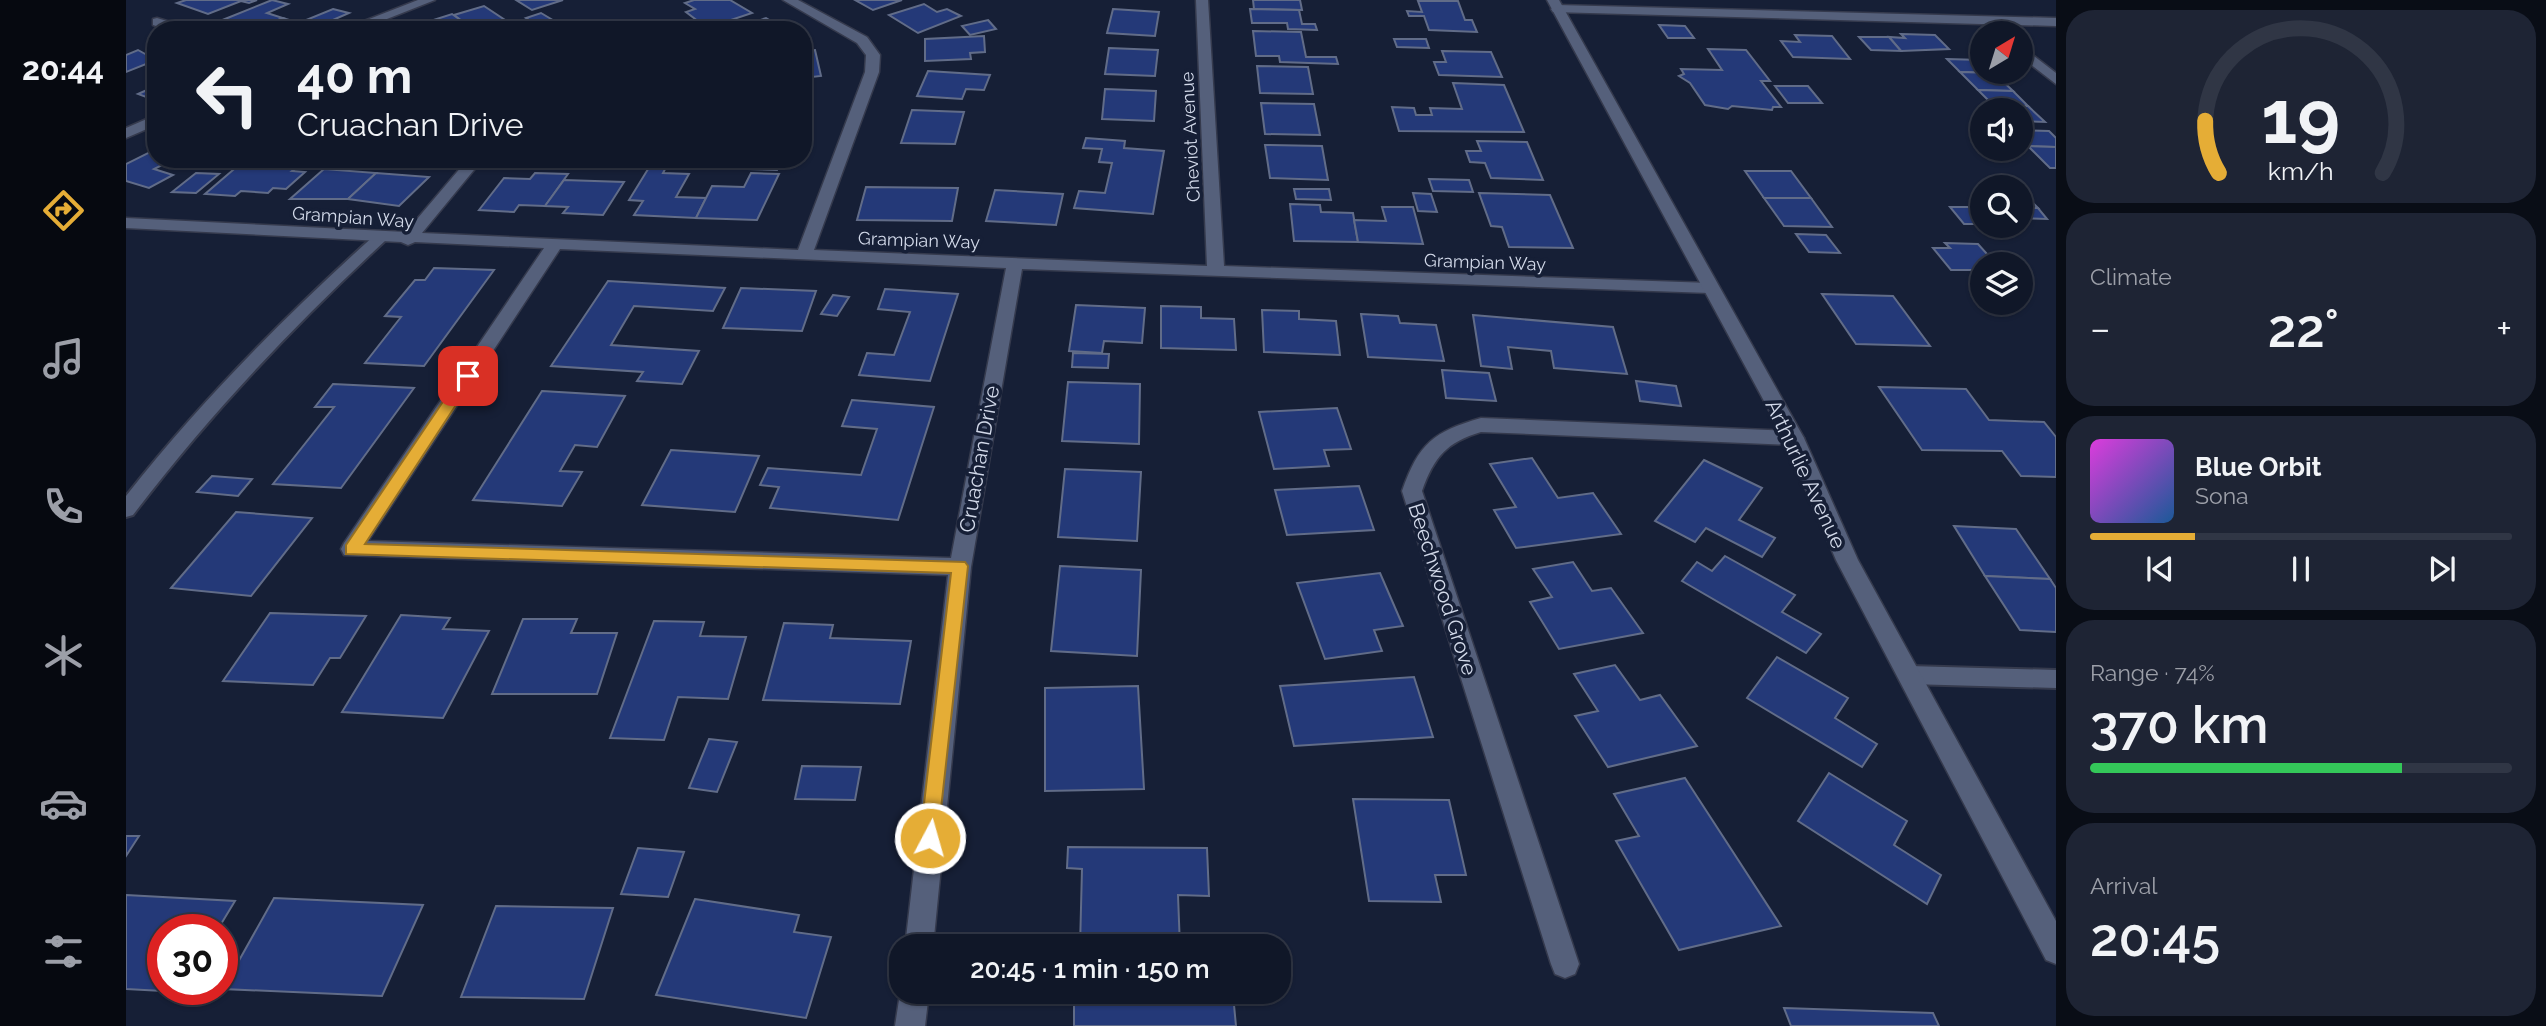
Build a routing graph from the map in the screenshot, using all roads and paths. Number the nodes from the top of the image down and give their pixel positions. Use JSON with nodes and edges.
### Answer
{"nodes":[{"id":1,"x":429,"y":0,"type":"edge"},
{"id":2,"x":789,"y":0,"type":"edge"},
{"id":3,"x":1202,"y":0,"type":"edge"},
{"id":4,"x":1555,"y":5,"type":"edge"},
{"id":5,"x":1987,"y":20,"type":"joint"},
{"id":6,"x":372,"y":21,"type":"edge"},
{"id":7,"x":2056,"y":22,"type":"edge"},
{"id":8,"x":2034,"y":61,"type":"edge"},
{"id":9,"x":2056,"y":80,"type":"edge"},
{"id":10,"x":147,"y":124,"type":"edge"},
{"id":11,"x":126,"y":134,"type":"edge"},
{"id":12,"x":468,"y":168,"type":"edge"},
{"id":13,"x":126,"y":223,"type":"edge"},
{"id":14,"x":381,"y":237,"type":"junction"},
{"id":15,"x":408,"y":240,"type":"junction"},
{"id":16,"x":555,"y":246,"type":"junction"},
{"id":17,"x":804,"y":255,"type":"junction"},
{"id":18,"x":1015,"y":262,"type":"junction"},
{"id":19,"x":1216,"y":272,"type":"junction"},
{"id":20,"x":1710,"y":288,"type":"junction"},
{"id":21,"x":1794,"y":438,"type":"junction"},
{"id":22,"x":126,"y":510,"type":"edge"},
{"id":23,"x":960,"y":566,"type":"junction"},
{"id":24,"x":1909,"y":675,"type":"junction"},
{"id":25,"x":2056,"y":679,"type":"edge"},
{"id":26,"x":920,"y":934,"type":"edge"},
{"id":27,"x":2056,"y":950,"type":"edge"},
{"id":28,"x":1565,"y":964,"type":"dead end"},
{"id":29,"x":913,"y":1004,"type":"edge"},
{"id":30,"x":910,"y":1026,"type":"edge"}],
"edges":[{"from":1,"to":6,"type":"street"},
{"from":2,"to":17,"type":"street"},
{"from":3,"to":19,"type":"street","name":"Cheviot Avenue"},
{"from":4,"to":5,"type":"street"},
{"from":4,"to":20,"type":"street","name":"Arthurlie Avenue"},
{"from":5,"to":7,"type":"street"},
{"from":8,"to":9,"type":"street"},
{"from":10,"to":11,"type":"street"},
{"from":12,"to":15,"type":"street"},
{"from":13,"to":14,"type":"street","name":"Grampian Way"},
{"from":14,"to":15,"type":"street","name":"Grampian Way"},
{"from":14,"to":22,"type":"lane"},
{"from":15,"to":16,"type":"street","name":"Grampian Way"},
{"from":16,"to":17,"type":"street","name":"Grampian Way"},
{"from":16,"to":23,"type":"street"},
{"from":17,"to":18,"type":"street","name":"Grampian Way"},
{"from":18,"to":19,"type":"street","name":"Grampian Way"},
{"from":18,"to":23,"type":"street","name":"Cruachan Drive"},
{"from":19,"to":20,"type":"street","name":"Grampian Way"},
{"from":20,"to":21,"type":"street","name":"Arthurlie Avenue"},
{"from":21,"to":24,"type":"street","name":"Arthurlie Avenue"},
{"from":21,"to":28,"type":"street","name":"Beechwood Grove"},
{"from":23,"to":26,"type":"street","name":"Cruachan Drive"},
{"from":24,"to":25,"type":"lane"},
{"from":24,"to":27,"type":"street","name":"Arthurlie Avenue"},
{"from":29,"to":30,"type":"street"}]}
